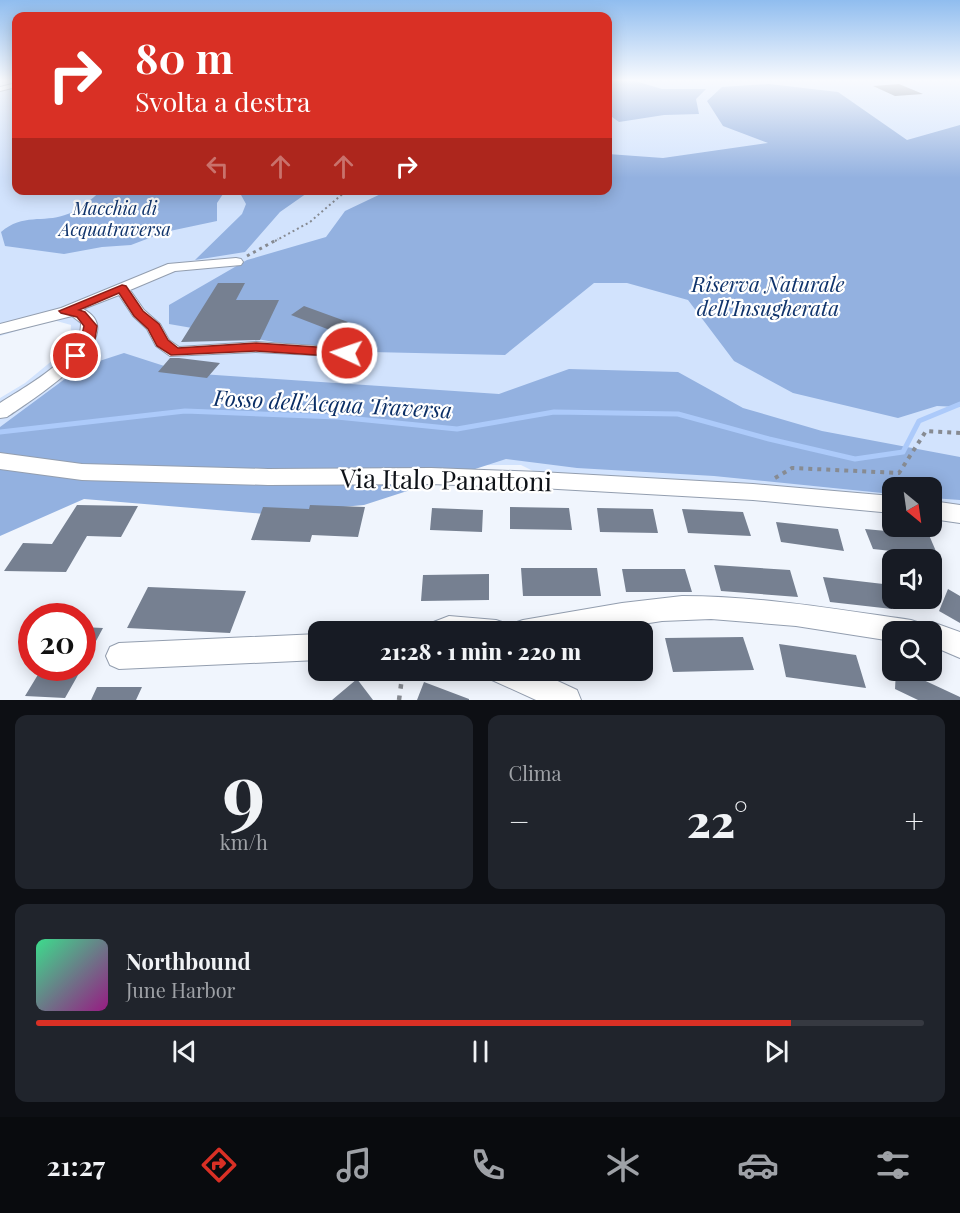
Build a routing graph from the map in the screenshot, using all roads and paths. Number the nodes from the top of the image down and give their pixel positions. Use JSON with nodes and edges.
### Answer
{"nodes":[{"id":1,"x":341,"y":195,"type":"edge"},
{"id":2,"x":236,"y":262,"type":"joint"},
{"id":3,"x":122,"y":288,"type":"junction"},
{"id":4,"x":66,"y":311,"type":"junction"},
{"id":5,"x":0,"y":329,"type":"edge"},
{"id":6,"x":347,"y":353,"type":"dead end"},
{"id":7,"x":0,"y":412,"type":"edge"},
{"id":8,"x":960,"y":433,"type":"edge"},
{"id":9,"x":0,"y":461,"type":"edge"},
{"id":10,"x":753,"y":492,"type":"junction"},
{"id":11,"x":882,"y":504,"type":"edge"},
{"id":12,"x":942,"y":511,"type":"edge"},
{"id":13,"x":960,"y":514,"type":"edge"},
{"id":14,"x":583,"y":621,"type":"edge"},
{"id":15,"x":882,"y":628,"type":"edge"},
{"id":16,"x":942,"y":638,"type":"edge"},
{"id":17,"x":960,"y":645,"type":"edge"},
{"id":18,"x":308,"y":648,"type":"edge"},
{"id":19,"x":119,"y":657,"type":"dead end"},
{"id":20,"x":402,"y":681,"type":"edge"},
{"id":21,"x":526,"y":681,"type":"edge"},
{"id":22,"x":399,"y":700,"type":"edge"},
{"id":23,"x":567,"y":700,"type":"edge"}],
"edges":[{"from":1,"to":2,"type":"path"},
{"from":2,"to":3,"type":"street"},
{"from":3,"to":4,"type":"street"},
{"from":3,"to":6,"type":"street"},
{"from":4,"to":5,"type":"street"},
{"from":4,"to":7,"type":"street"},
{"from":8,"to":10,"type":"path"},
{"from":9,"to":10,"type":"street","name":"Via Italo Panattoni"},
{"from":10,"to":11,"type":"street","name":"Via Italo Panattoni"},
{"from":12,"to":13,"type":"street"},
{"from":14,"to":15,"type":"street"},
{"from":16,"to":17,"type":"street"},
{"from":18,"to":19,"type":"street"},
{"from":20,"to":22,"type":"path"},
{"from":21,"to":23,"type":"street"}]}
